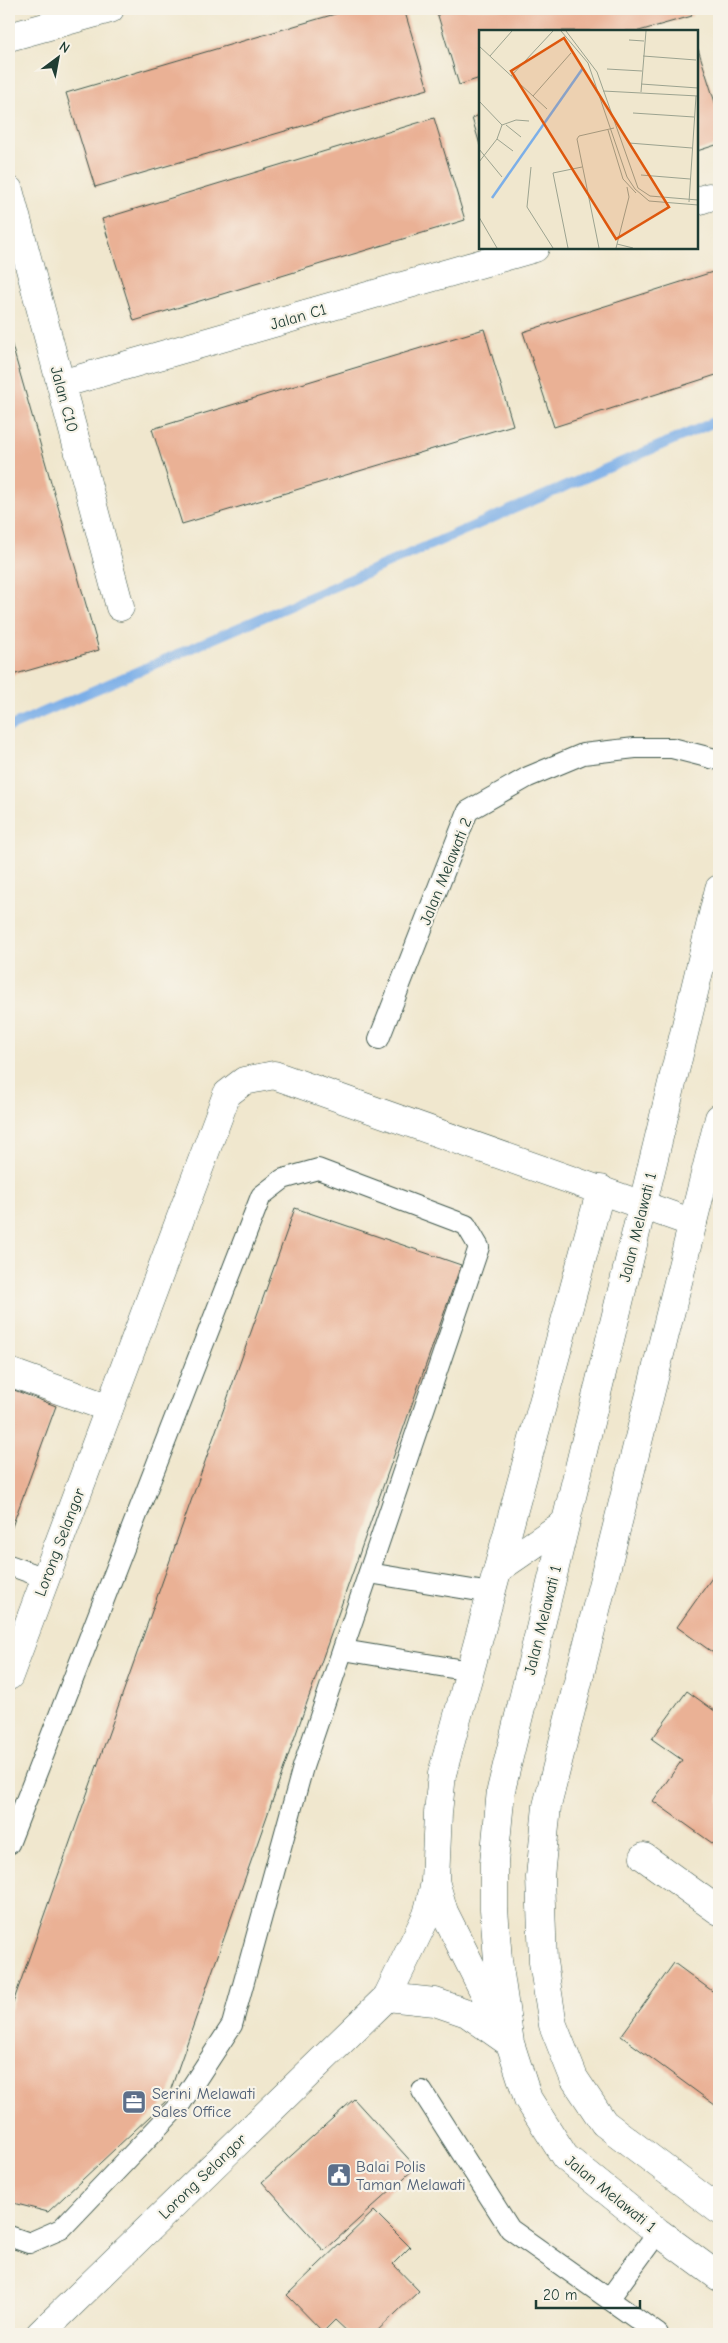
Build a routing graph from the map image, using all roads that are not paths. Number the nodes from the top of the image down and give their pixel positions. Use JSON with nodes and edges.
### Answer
{"nodes":[{"id":1,"x":110,"y":9,"type":"edge"},
{"id":2,"x":9,"y":37,"type":"edge"},
{"id":3,"x":9,"y":190,"type":"edge"},
{"id":4,"x":532,"y":249,"type":"edge"},
{"id":5,"x":61,"y":384,"type":"junction"},
{"id":6,"x":120,"y":608,"type":"dead end"},
{"id":7,"x":719,"y":760,"type":"edge"},
{"id":8,"x":719,"y":889,"type":"edge"},
{"id":9,"x":379,"y":1039,"type":"dead end"},
{"id":10,"x":719,"y":1118,"type":"edge"},
{"id":11,"x":601,"y":1190,"type":"junction"},
{"id":12,"x":643,"y":1205,"type":"junction"},
{"id":13,"x":693,"y":1223,"type":"junction"},
{"id":14,"x":9,"y":1372,"type":"edge"},
{"id":15,"x":109,"y":1408,"type":"junction"},
{"id":16,"x":566,"y":1523,"type":"junction"},
{"id":17,"x":9,"y":1565,"type":"edge"},
{"id":18,"x":369,"y":1573,"type":"junction"},
{"id":19,"x":45,"y":1578,"type":"junction"},
{"id":20,"x":494,"y":1581,"type":"junction"},
{"id":21,"x":343,"y":1650,"type":"junction"},
{"id":22,"x":470,"y":1671,"type":"junction"},
{"id":23,"x":9,"y":1676,"type":"edge"},
{"id":24,"x":9,"y":1844,"type":"edge"},
{"id":25,"x":644,"y":1857,"type":"dead end"},
{"id":26,"x":435,"y":1881,"type":"junction"},
{"id":27,"x":719,"y":1911,"type":"edge"},
{"id":28,"x":387,"y":1997,"type":"junction"},
{"id":29,"x":510,"y":2043,"type":"junction"},
{"id":30,"x":422,"y":2091,"type":"dead end"},
{"id":31,"x":719,"y":2210,"type":"edge"},
{"id":32,"x":658,"y":2232,"type":"junction"},
{"id":33,"x":9,"y":2236,"type":"edge"},
{"id":34,"x":719,"y":2277,"type":"edge"},
{"id":35,"x":609,"y":2299,"type":"junction"},
{"id":36,"x":40,"y":2334,"type":"edge"},
{"id":37,"x":658,"y":2334,"type":"edge"}],
"edges":[{"from":1,"to":2,"type":"street"},
{"from":3,"to":5,"type":"street","name":"Jalan C10"},
{"from":4,"to":5,"type":"street","name":"Jalan C1"},
{"from":5,"to":6,"type":"street","name":"Jalan C10"},
{"from":7,"to":9,"type":"lane","name":"Jalan Melawati 2"},
{"from":8,"to":12,"type":"street","name":"Jalan Melawati 1"},
{"from":10,"to":13,"type":"street"},
{"from":11,"to":12,"type":"street","name":"Lorong Selangor"},
{"from":11,"to":15,"type":"street","name":"Lorong Selangor"},
{"from":11,"to":20,"type":"street"},
{"from":12,"to":13,"type":"street","name":"Lorong Selangor"},
{"from":12,"to":16,"type":"street","name":"Jalan Melawati 1"},
{"from":13,"to":31,"type":"street"},
{"from":14,"to":15,"type":"street"},
{"from":15,"to":19,"type":"street","name":"Lorong Selangor"},
{"from":16,"to":20,"type":"street"},
{"from":16,"to":29,"type":"street","name":"Jalan Melawati 1"},
{"from":17,"to":19,"type":"lane"},
{"from":18,"to":20,"type":"lane"},
{"from":18,"to":21,"type":"lane"},
{"from":18,"to":24,"type":"lane"},
{"from":19,"to":23,"type":"street","name":"Lorong Selangor"},
{"from":20,"to":22,"type":"street"},
{"from":21,"to":22,"type":"lane"},
{"from":21,"to":33,"type":"lane"},
{"from":22,"to":26,"type":"street"},
{"from":25,"to":27,"type":"street"},
{"from":26,"to":28,"type":"street","name":"Lorong Selangor"},
{"from":26,"to":29,"type":"street"},
{"from":28,"to":29,"type":"street"},
{"from":28,"to":36,"type":"street","name":"Lorong Selangor"},
{"from":29,"to":32,"type":"street","name":"Jalan Melawati 1"},
{"from":30,"to":35,"type":"lane"},
{"from":32,"to":34,"type":"street","name":"Jalan Melawati 1"},
{"from":32,"to":35,"type":"lane"},
{"from":35,"to":37,"type":"lane"}]}
